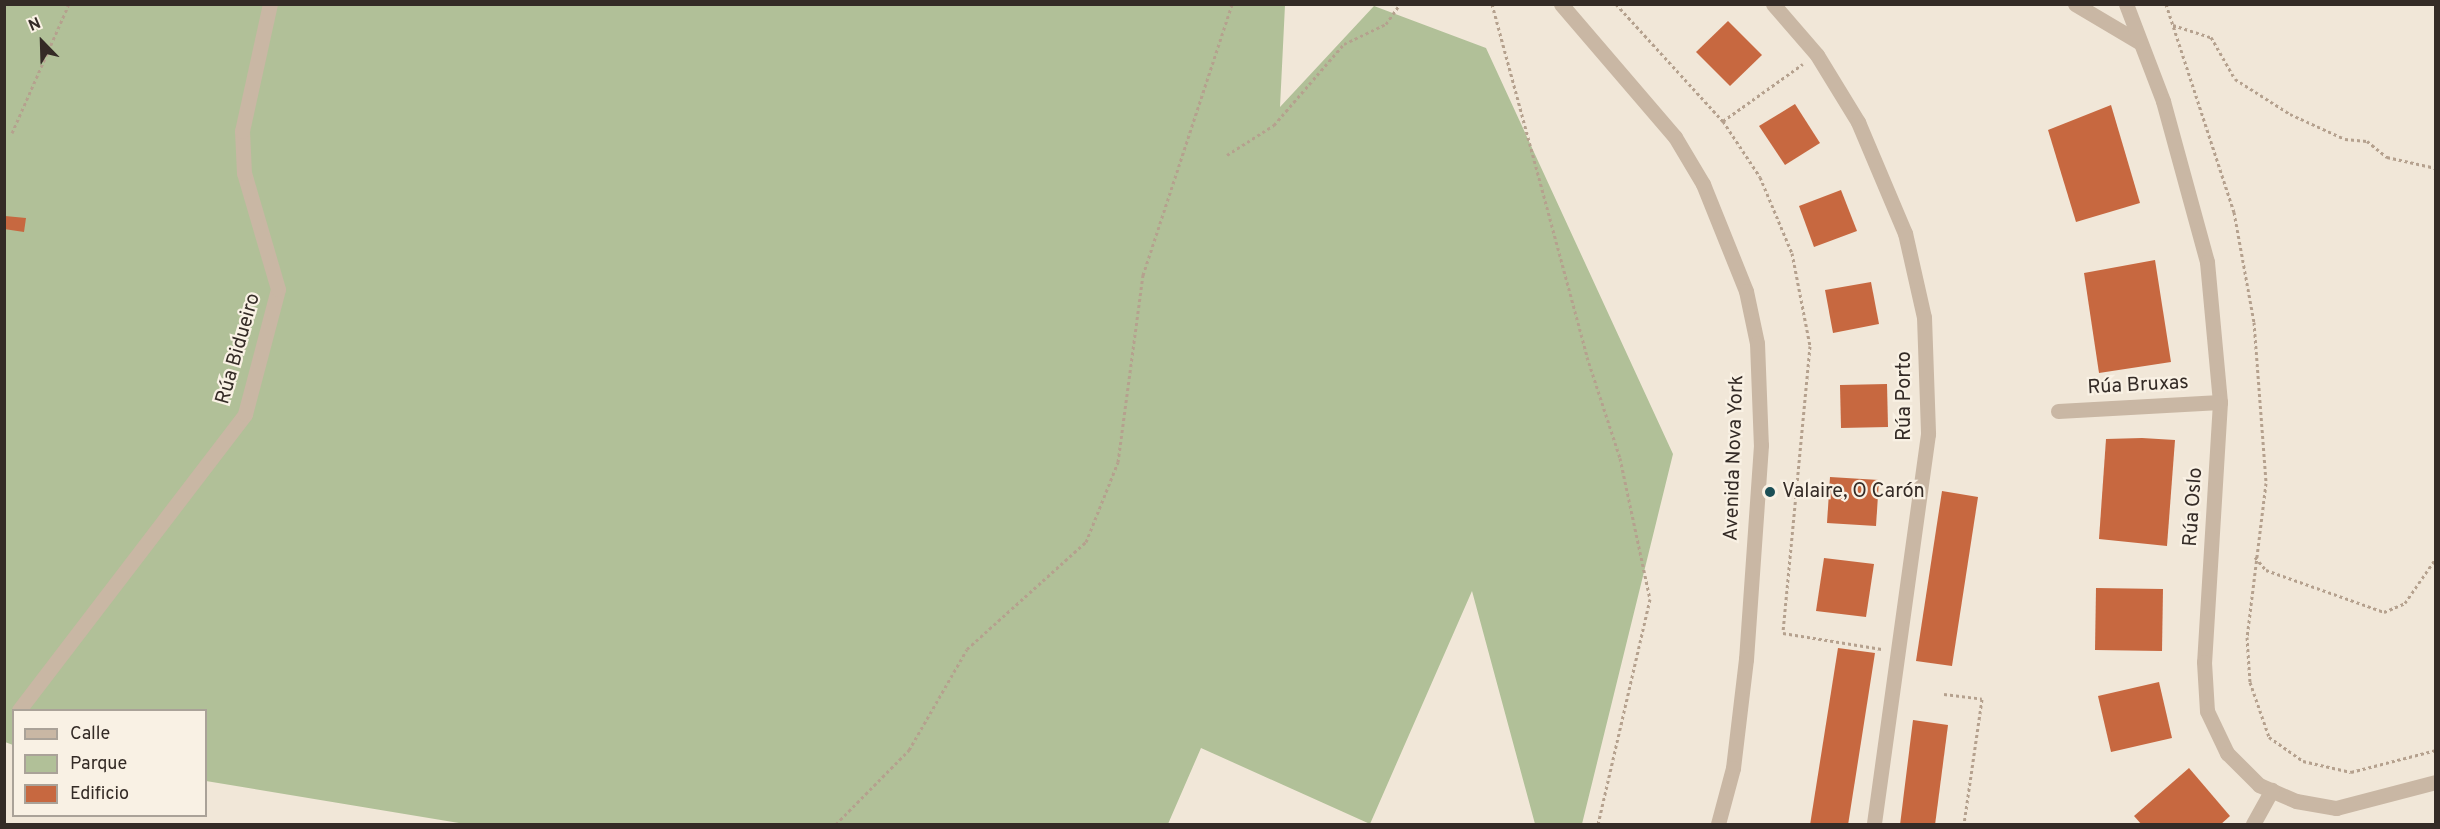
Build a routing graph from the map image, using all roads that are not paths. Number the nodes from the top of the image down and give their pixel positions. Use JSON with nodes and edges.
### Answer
{"nodes":[{"id":1,"x":270,"y":4,"type":"edge"},
{"id":2,"x":1561,"y":4,"type":"edge"},
{"id":3,"x":1773,"y":4,"type":"edge"},
{"id":4,"x":2126,"y":4,"type":"edge"},
{"id":5,"x":2083,"y":5,"type":"edge"},
{"id":6,"x":2139,"y":42,"type":"junction"},
{"id":7,"x":2220,"y":402,"type":"junction"},
{"id":8,"x":2058,"y":411,"type":"dead end"},
{"id":9,"x":21,"y":709,"type":"edge"},
{"id":10,"x":2436,"y":782,"type":"edge"},
{"id":11,"x":2272,"y":790,"type":"junction"},
{"id":12,"x":1718,"y":825,"type":"edge"},
{"id":13,"x":1874,"y":825,"type":"edge"},
{"id":14,"x":2253,"y":825,"type":"edge"}],
"edges":[{"from":1,"to":9,"type":"street","name":"Rúa Bidueiro"},
{"from":2,"to":12,"type":"street","name":"Avenida Nova York"},
{"from":3,"to":13,"type":"street","name":"Rúa Porto"},
{"from":4,"to":6,"type":"street","name":"Rúa Oslo"},
{"from":5,"to":6,"type":"street"},
{"from":6,"to":7,"type":"street","name":"Rúa Oslo"},
{"from":7,"to":8,"type":"street","name":"Rúa Bruxas"},
{"from":7,"to":11,"type":"street","name":"Rúa Oslo"},
{"from":10,"to":11,"type":"street","name":"Rúa Oslo"},
{"from":11,"to":14,"type":"street"}]}
